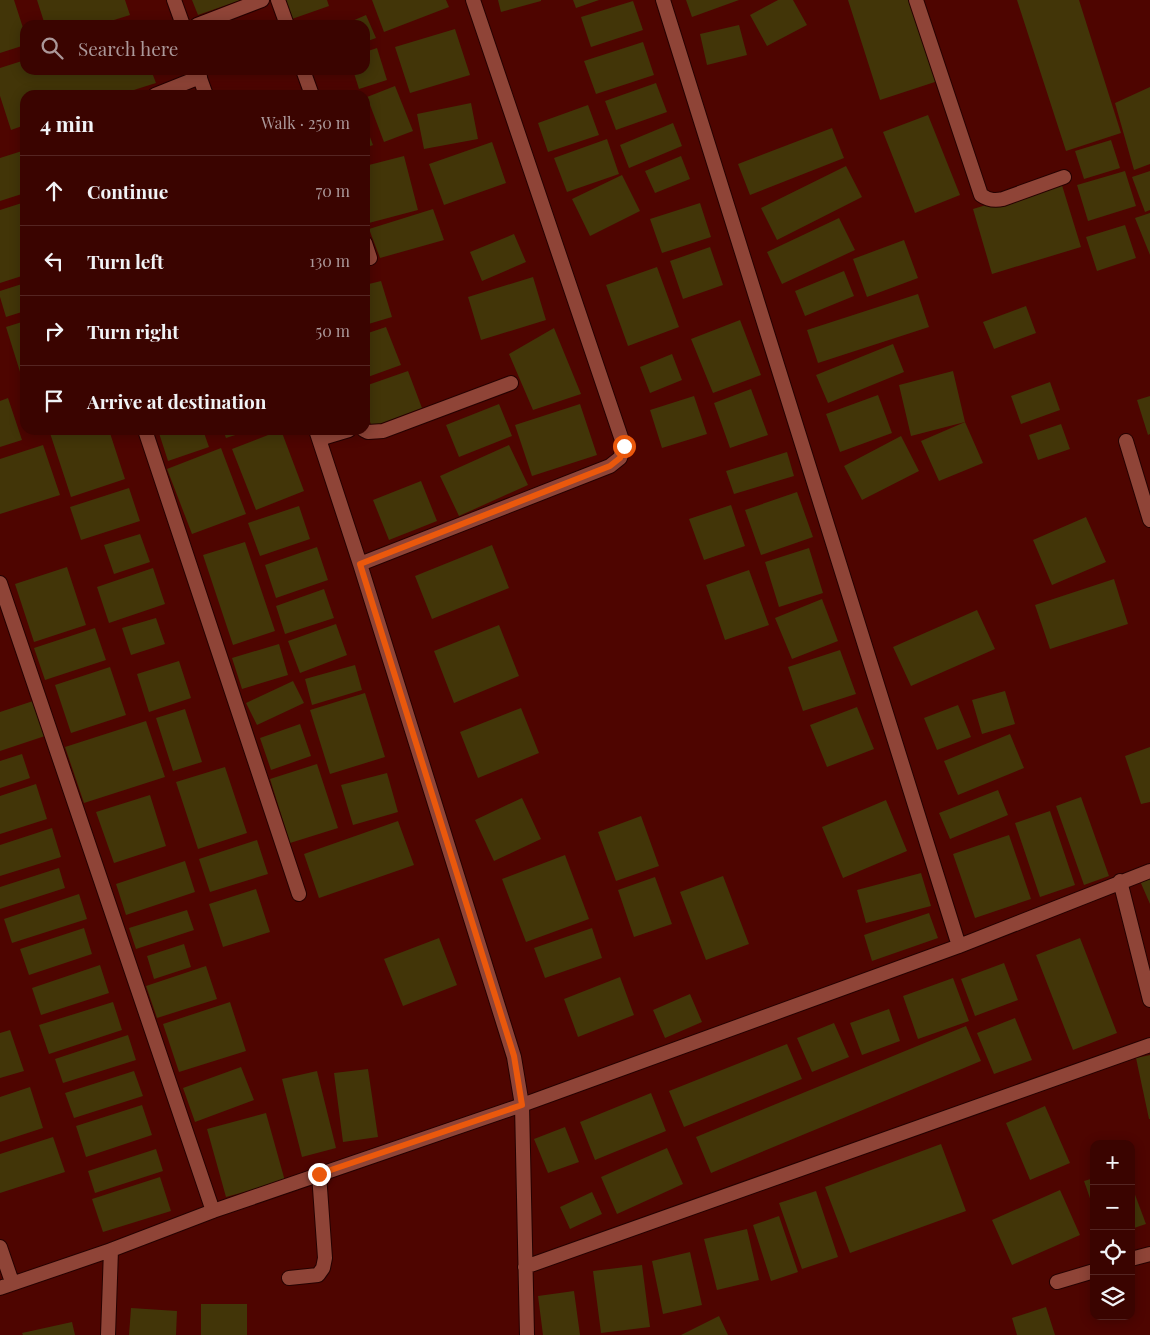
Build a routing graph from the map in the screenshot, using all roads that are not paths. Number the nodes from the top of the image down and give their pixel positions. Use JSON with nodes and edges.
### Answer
{"nodes":[{"id":1,"x":174,"y":0,"type":"edge"},
{"id":2,"x":262,"y":0,"type":"edge"},
{"id":3,"x":278,"y":0,"type":"edge"},
{"id":4,"x":473,"y":0,"type":"edge"},
{"id":5,"x":663,"y":0,"type":"edge"},
{"id":6,"x":916,"y":0,"type":"edge"},
{"id":7,"x":181,"y":20,"type":"edge"},
{"id":8,"x":210,"y":20,"type":"edge"},
{"id":9,"x":284,"y":20,"type":"edge"},
{"id":10,"x":197,"y":75,"type":"edge"},
{"id":11,"x":199,"y":75,"type":"edge"},
{"id":12,"x":305,"y":75,"type":"edge"},
{"id":13,"x":165,"y":90,"type":"edge"},
{"id":14,"x":204,"y":90,"type":"edge"},
{"id":15,"x":310,"y":90,"type":"edge"},
{"id":16,"x":1064,"y":176,"type":"dead end"},
{"id":17,"x":511,"y":383,"type":"dead end"},
{"id":18,"x":370,"y":432,"type":"edge"},
{"id":19,"x":147,"y":435,"type":"edge"},
{"id":20,"x":317,"y":435,"type":"edge"},
{"id":21,"x":1126,"y":441,"type":"dead end"},
{"id":22,"x":1150,"y":520,"type":"edge"},
{"id":23,"x":360,"y":564,"type":"junction"},
{"id":24,"x":0,"y":583,"type":"edge"},
{"id":25,"x":1150,"y":871,"type":"edge"},
{"id":26,"x":1120,"y":881,"type":"junction"},
{"id":27,"x":299,"y":894,"type":"dead end"},
{"id":28,"x":959,"y":946,"type":"junction"},
{"id":29,"x":1150,"y":1000,"type":"edge"},
{"id":30,"x":1150,"y":1045,"type":"edge"},
{"id":31,"x":522,"y":1105,"type":"junction"},
{"id":32,"x":319,"y":1174,"type":"junction"},
{"id":33,"x":213,"y":1210,"type":"junction"},
{"id":34,"x":0,"y":1247,"type":"edge"},
{"id":35,"x":110,"y":1250,"type":"junction"},
{"id":36,"x":1150,"y":1254,"type":"edge"},
{"id":37,"x":1135,"y":1258,"type":"edge"},
{"id":38,"x":525,"y":1267,"type":"junction"},
{"id":39,"x":1090,"y":1272,"type":"edge"},
{"id":40,"x":289,"y":1278,"type":"dead end"},
{"id":41,"x":1057,"y":1282,"type":"dead end"},
{"id":42,"x":6,"y":1285,"type":"edge"},
{"id":43,"x":108,"y":1335,"type":"edge"},
{"id":44,"x":527,"y":1335,"type":"edge"}],
"edges":[{"from":1,"to":7,"type":"street"},
{"from":2,"to":8,"type":"street"},
{"from":3,"to":9,"type":"street"},
{"from":4,"to":23,"type":"street"},
{"from":5,"to":28,"type":"street"},
{"from":6,"to":16,"type":"street"},
{"from":10,"to":13,"type":"street"},
{"from":11,"to":14,"type":"street"},
{"from":12,"to":15,"type":"street"},
{"from":17,"to":18,"type":"street"},
{"from":19,"to":27,"type":"street"},
{"from":20,"to":23,"type":"street"},
{"from":21,"to":22,"type":"street"},
{"from":23,"to":31,"type":"street"},
{"from":24,"to":33,"type":"street"},
{"from":25,"to":26,"type":"street"},
{"from":26,"to":28,"type":"street"},
{"from":26,"to":29,"type":"street"},
{"from":28,"to":31,"type":"street"},
{"from":30,"to":38,"type":"street"},
{"from":31,"to":32,"type":"street"},
{"from":31,"to":38,"type":"street"},
{"from":32,"to":33,"type":"street"},
{"from":32,"to":40,"type":"street"},
{"from":33,"to":35,"type":"street"},
{"from":34,"to":42,"type":"street"},
{"from":35,"to":42,"type":"street"},
{"from":35,"to":43,"type":"street"},
{"from":36,"to":37,"type":"street"},
{"from":38,"to":44,"type":"street"},
{"from":39,"to":41,"type":"street"}]}
